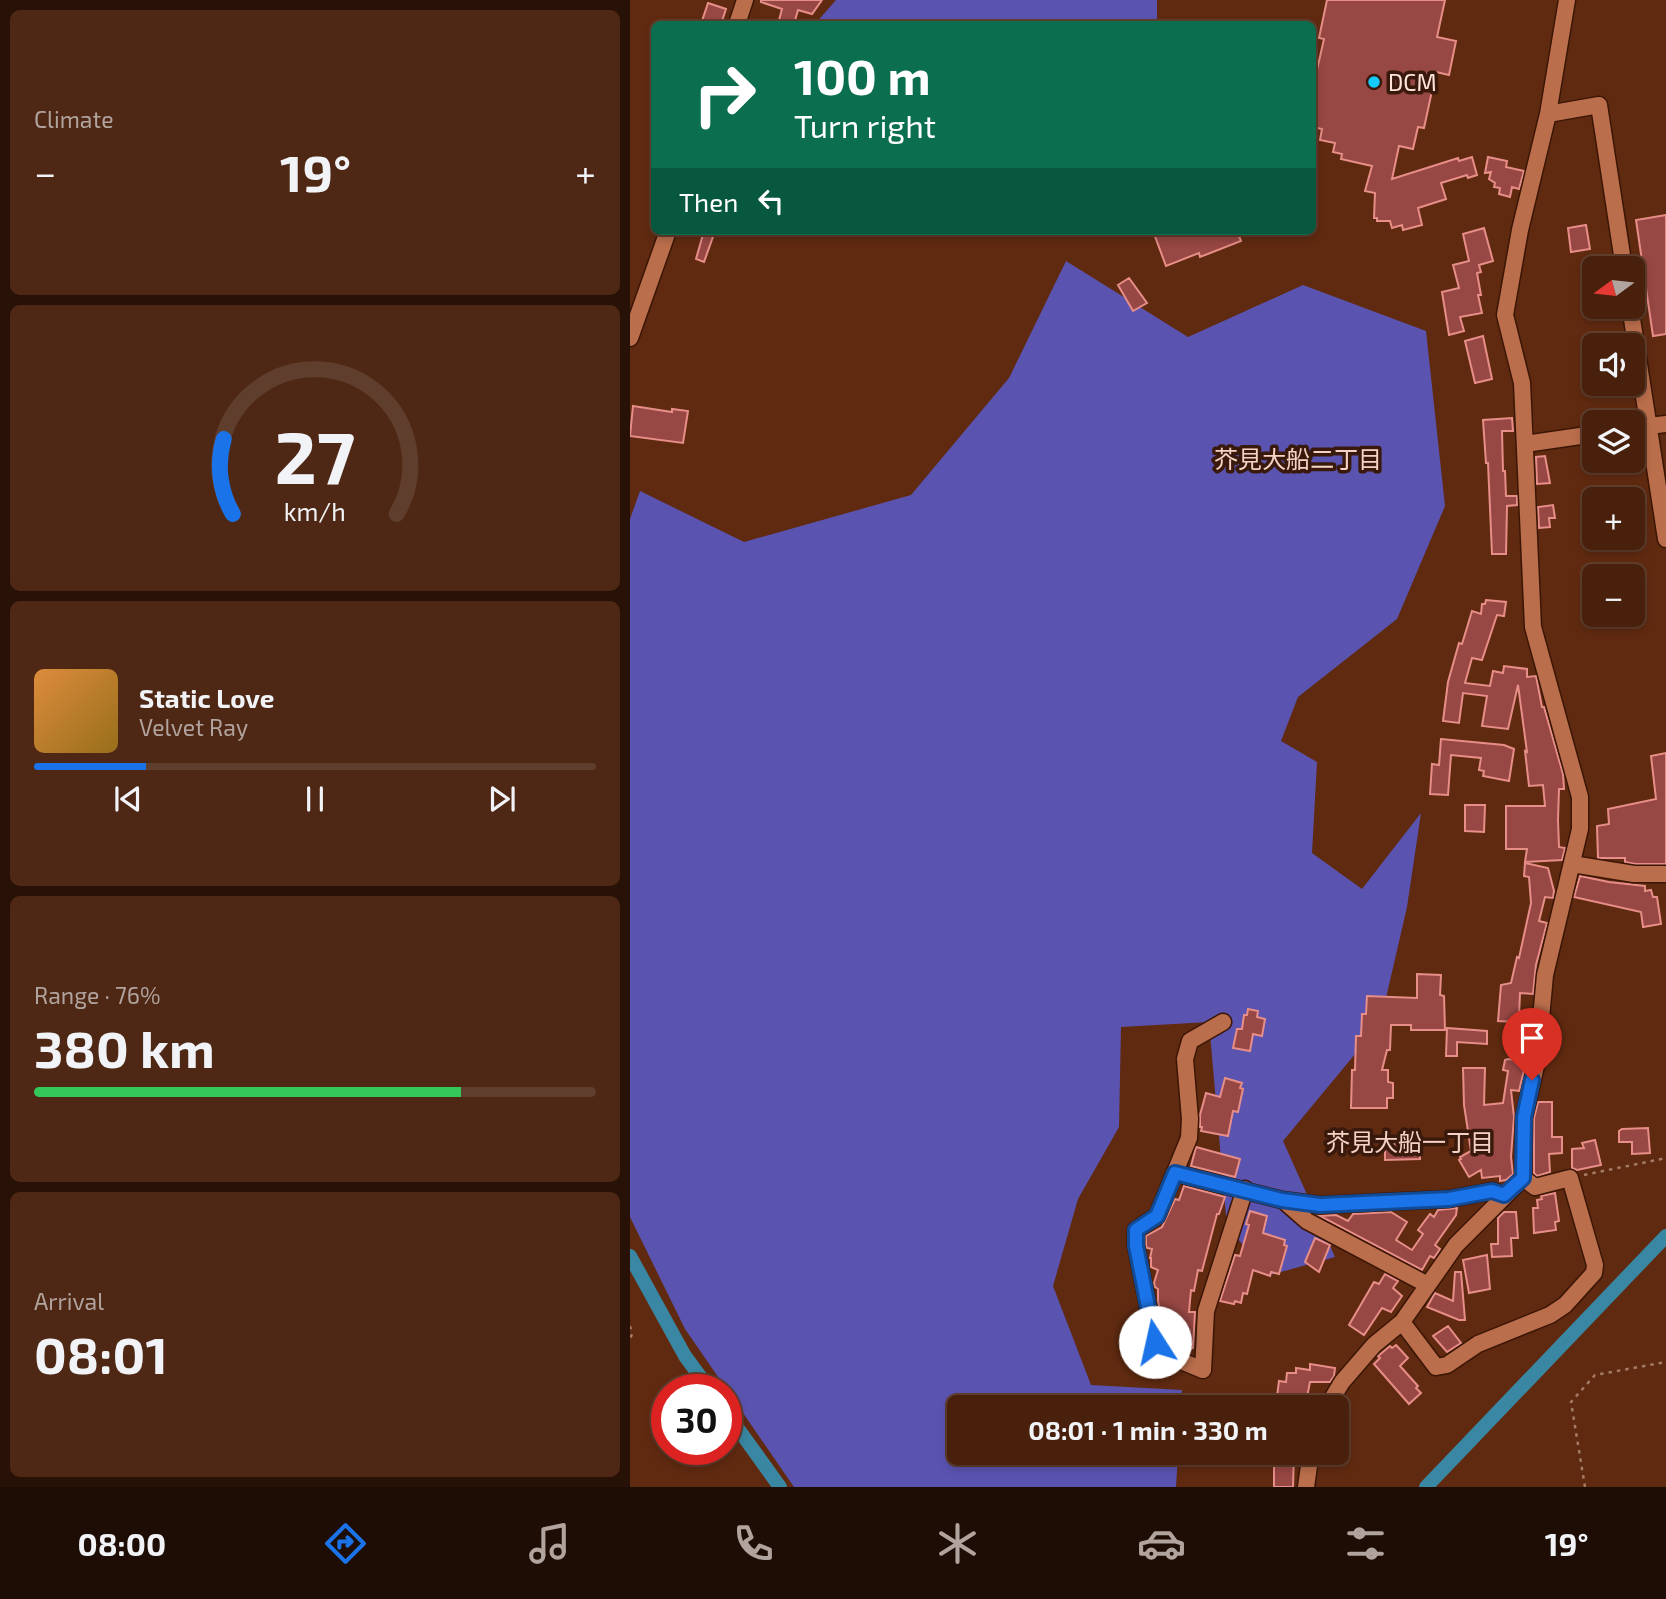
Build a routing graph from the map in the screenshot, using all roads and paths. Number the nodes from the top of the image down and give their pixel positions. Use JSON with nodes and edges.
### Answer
{"nodes":[{"id":1,"x":745,"y":0,"type":"edge"},
{"id":2,"x":1567,"y":0,"type":"edge"},
{"id":3,"x":738,"y":21,"type":"edge"},
{"id":4,"x":1548,"y":114,"type":"junction"},
{"id":5,"x":667,"y":235,"type":"edge"},
{"id":6,"x":1622,"y":256,"type":"edge"},
{"id":7,"x":1631,"y":319,"type":"edge"},
{"id":8,"x":630,"y":338,"type":"edge"},
{"id":9,"x":1639,"y":410,"type":"edge"},
{"id":10,"x":1666,"y":424,"type":"edge"},
{"id":11,"x":1645,"y":426,"type":"edge"},
{"id":12,"x":1582,"y":436,"type":"edge"},
{"id":13,"x":1525,"y":444,"type":"junction"},
{"id":14,"x":1645,"y":449,"type":"edge"},
{"id":15,"x":1666,"y":539,"type":"edge"},
{"id":16,"x":1572,"y":864,"type":"junction"},
{"id":17,"x":1666,"y":874,"type":"edge"},
{"id":18,"x":1223,"y":1022,"type":"dead end"},
{"id":19,"x":1666,"y":1158,"type":"edge"},
{"id":20,"x":1175,"y":1173,"type":"junction"},
{"id":21,"x":1523,"y":1178,"type":"junction"},
{"id":22,"x":1570,"y":1178,"type":"junction"},
{"id":23,"x":1245,"y":1189,"type":"junction"},
{"id":24,"x":1504,"y":1195,"type":"junction"},
{"id":25,"x":1282,"y":1200,"type":"junction"},
{"id":26,"x":1429,"y":1285,"type":"junction"},
{"id":27,"x":1402,"y":1322,"type":"junction"},
{"id":28,"x":630,"y":1326,"type":"edge"},
{"id":29,"x":630,"y":1339,"type":"edge"},
{"id":30,"x":1666,"y":1362,"type":"edge"},
{"id":31,"x":1335,"y":1395,"type":"edge"},
{"id":32,"x":1309,"y":1465,"type":"edge"},
{"id":33,"x":1306,"y":1487,"type":"edge"},
{"id":34,"x":1584,"y":1487,"type":"edge"}],
"edges":[{"from":1,"to":3,"type":"street"},
{"from":2,"to":4,"type":"street"},
{"from":4,"to":6,"type":"street"},
{"from":4,"to":13,"type":"street"},
{"from":5,"to":8,"type":"street"},
{"from":7,"to":9,"type":"street"},
{"from":10,"to":11,"type":"street"},
{"from":12,"to":13,"type":"street"},
{"from":13,"to":16,"type":"street"},
{"from":14,"to":15,"type":"street"},
{"from":16,"to":17,"type":"street"},
{"from":16,"to":21,"type":"street"},
{"from":18,"to":20,"type":"street"},
{"from":19,"to":22,"type":"path"},
{"from":20,"to":23,"type":"street"},
{"from":20,"to":23,"type":"street"},
{"from":21,"to":22,"type":"street"},
{"from":21,"to":24,"type":"street"},
{"from":22,"to":27,"type":"street"},
{"from":23,"to":25,"type":"street"},
{"from":24,"to":25,"type":"street"},
{"from":24,"to":26,"type":"street"},
{"from":25,"to":26,"type":"street"},
{"from":26,"to":27,"type":"street"},
{"from":27,"to":31,"type":"street"},
{"from":28,"to":29,"type":"path"},
{"from":30,"to":34,"type":"path"},
{"from":32,"to":33,"type":"street"}]}
